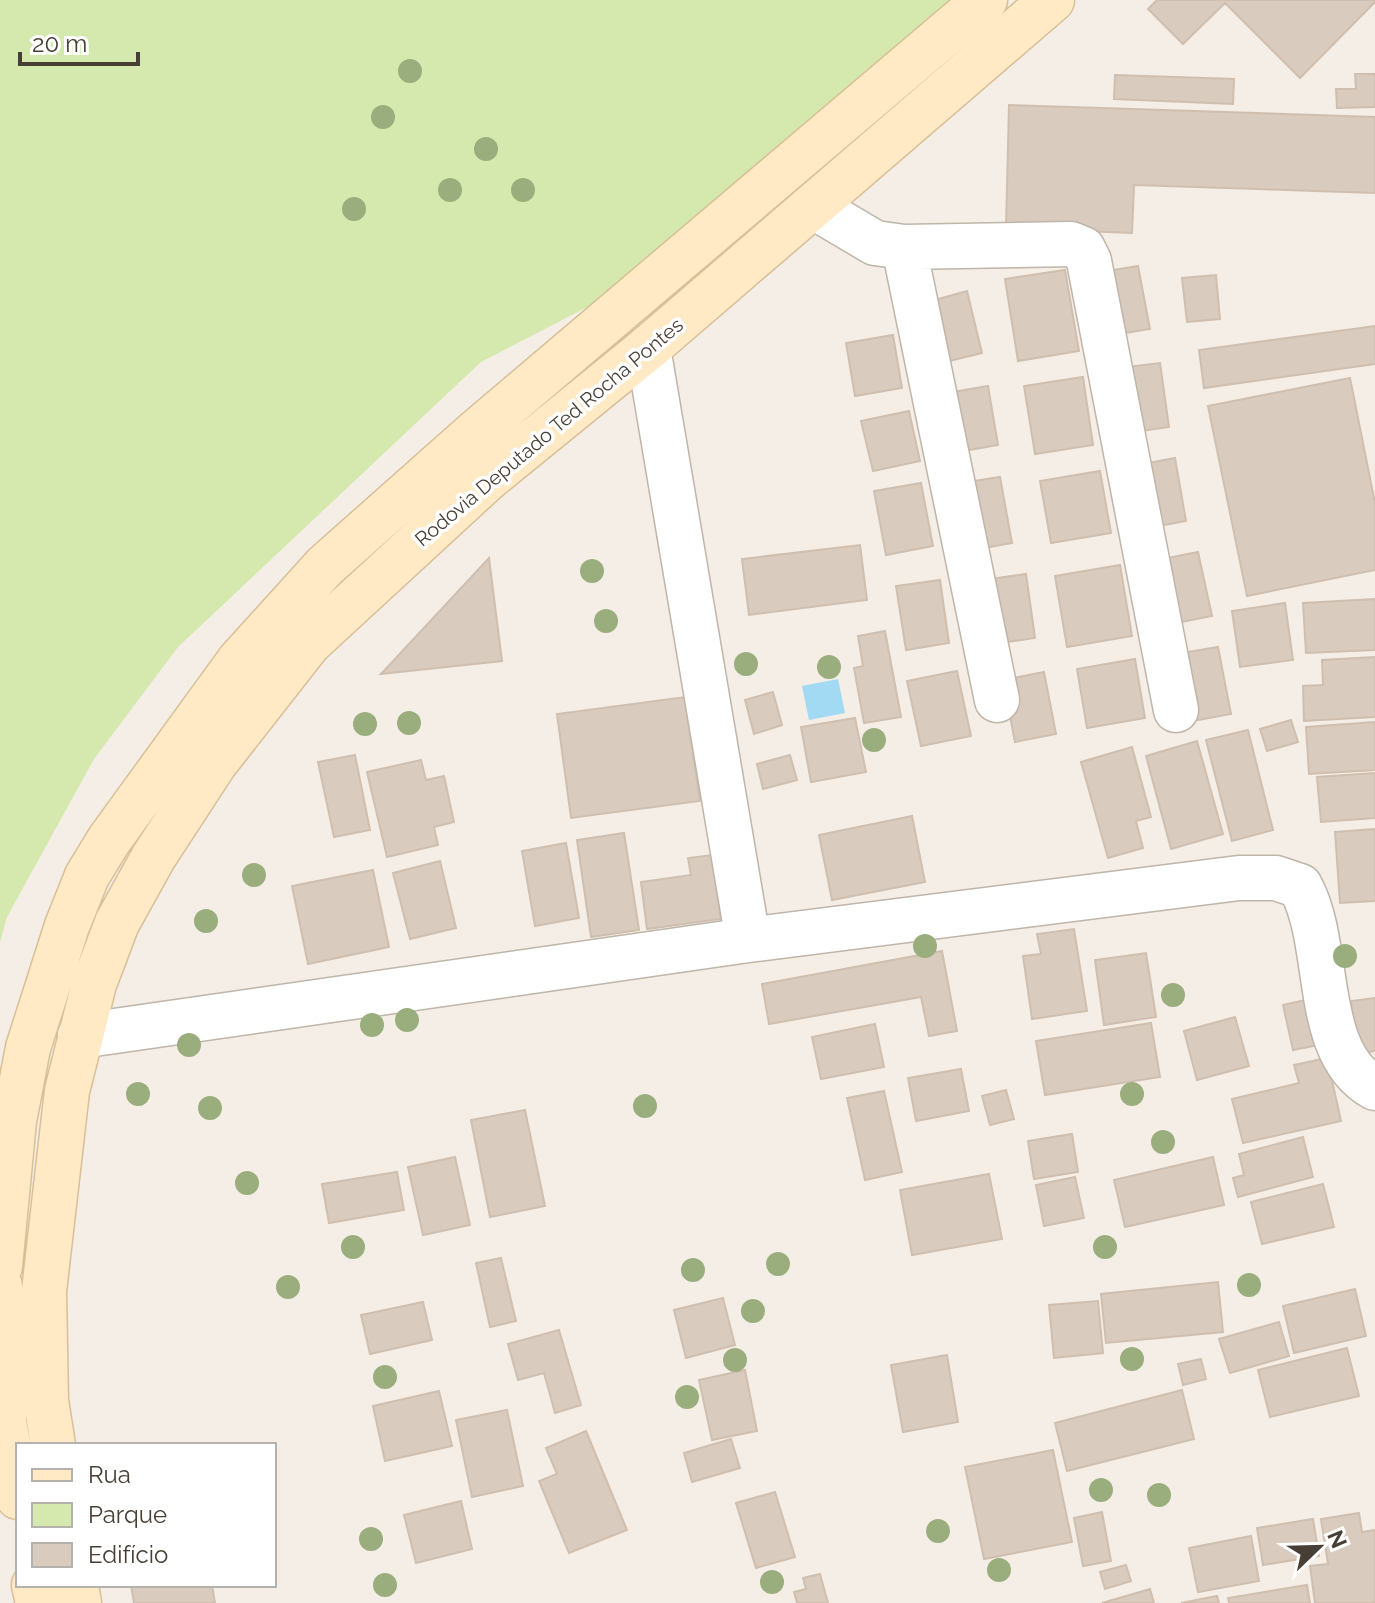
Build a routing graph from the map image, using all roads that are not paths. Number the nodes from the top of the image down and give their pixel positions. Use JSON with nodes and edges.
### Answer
{"nodes":[{"id":1,"x":985,"y":0,"type":"edge"},
{"id":2,"x":1052,"y":0,"type":"edge"},
{"id":3,"x":814,"y":207,"type":"junction"},
{"id":4,"x":904,"y":247,"type":"junction"},
{"id":5,"x":648,"y":348,"type":"junction"},
{"id":6,"x":997,"y":700,"type":"dead end"},
{"id":7,"x":1176,"y":710,"type":"dead end"},
{"id":8,"x":748,"y":940,"type":"junction"},
{"id":9,"x":80,"y":1036,"type":"junction"},
{"id":10,"x":1375,"y":1088,"type":"edge"},
{"id":11,"x":0,"y":1266,"type":"edge"},
{"id":12,"x":0,"y":1286,"type":"edge"},
{"id":13,"x":53,"y":1443,"type":"edge"},
{"id":14,"x":16,"y":1486,"type":"edge"}],
"edges":[{"from":1,"to":11,"type":"main road"},
{"from":2,"to":3,"type":"main road","name":"Rodovia Deputado Ted Rocha Pontes"},
{"from":3,"to":4,"type":"street"},
{"from":3,"to":5,"type":"main road","name":"Rodovia Deputado Ted Rocha Pontes"},
{"from":4,"to":6,"type":"street"},
{"from":4,"to":7,"type":"street"},
{"from":5,"to":8,"type":"street"},
{"from":5,"to":9,"type":"main road","name":"Rodovia Deputado Ted Rocha Pontes"},
{"from":8,"to":9,"type":"street"},
{"from":8,"to":10,"type":"street"},
{"from":9,"to":13,"type":"main road","name":"Rodovia Deputado Ted Rocha Pontes"},
{"from":12,"to":14,"type":"main road"}]}
